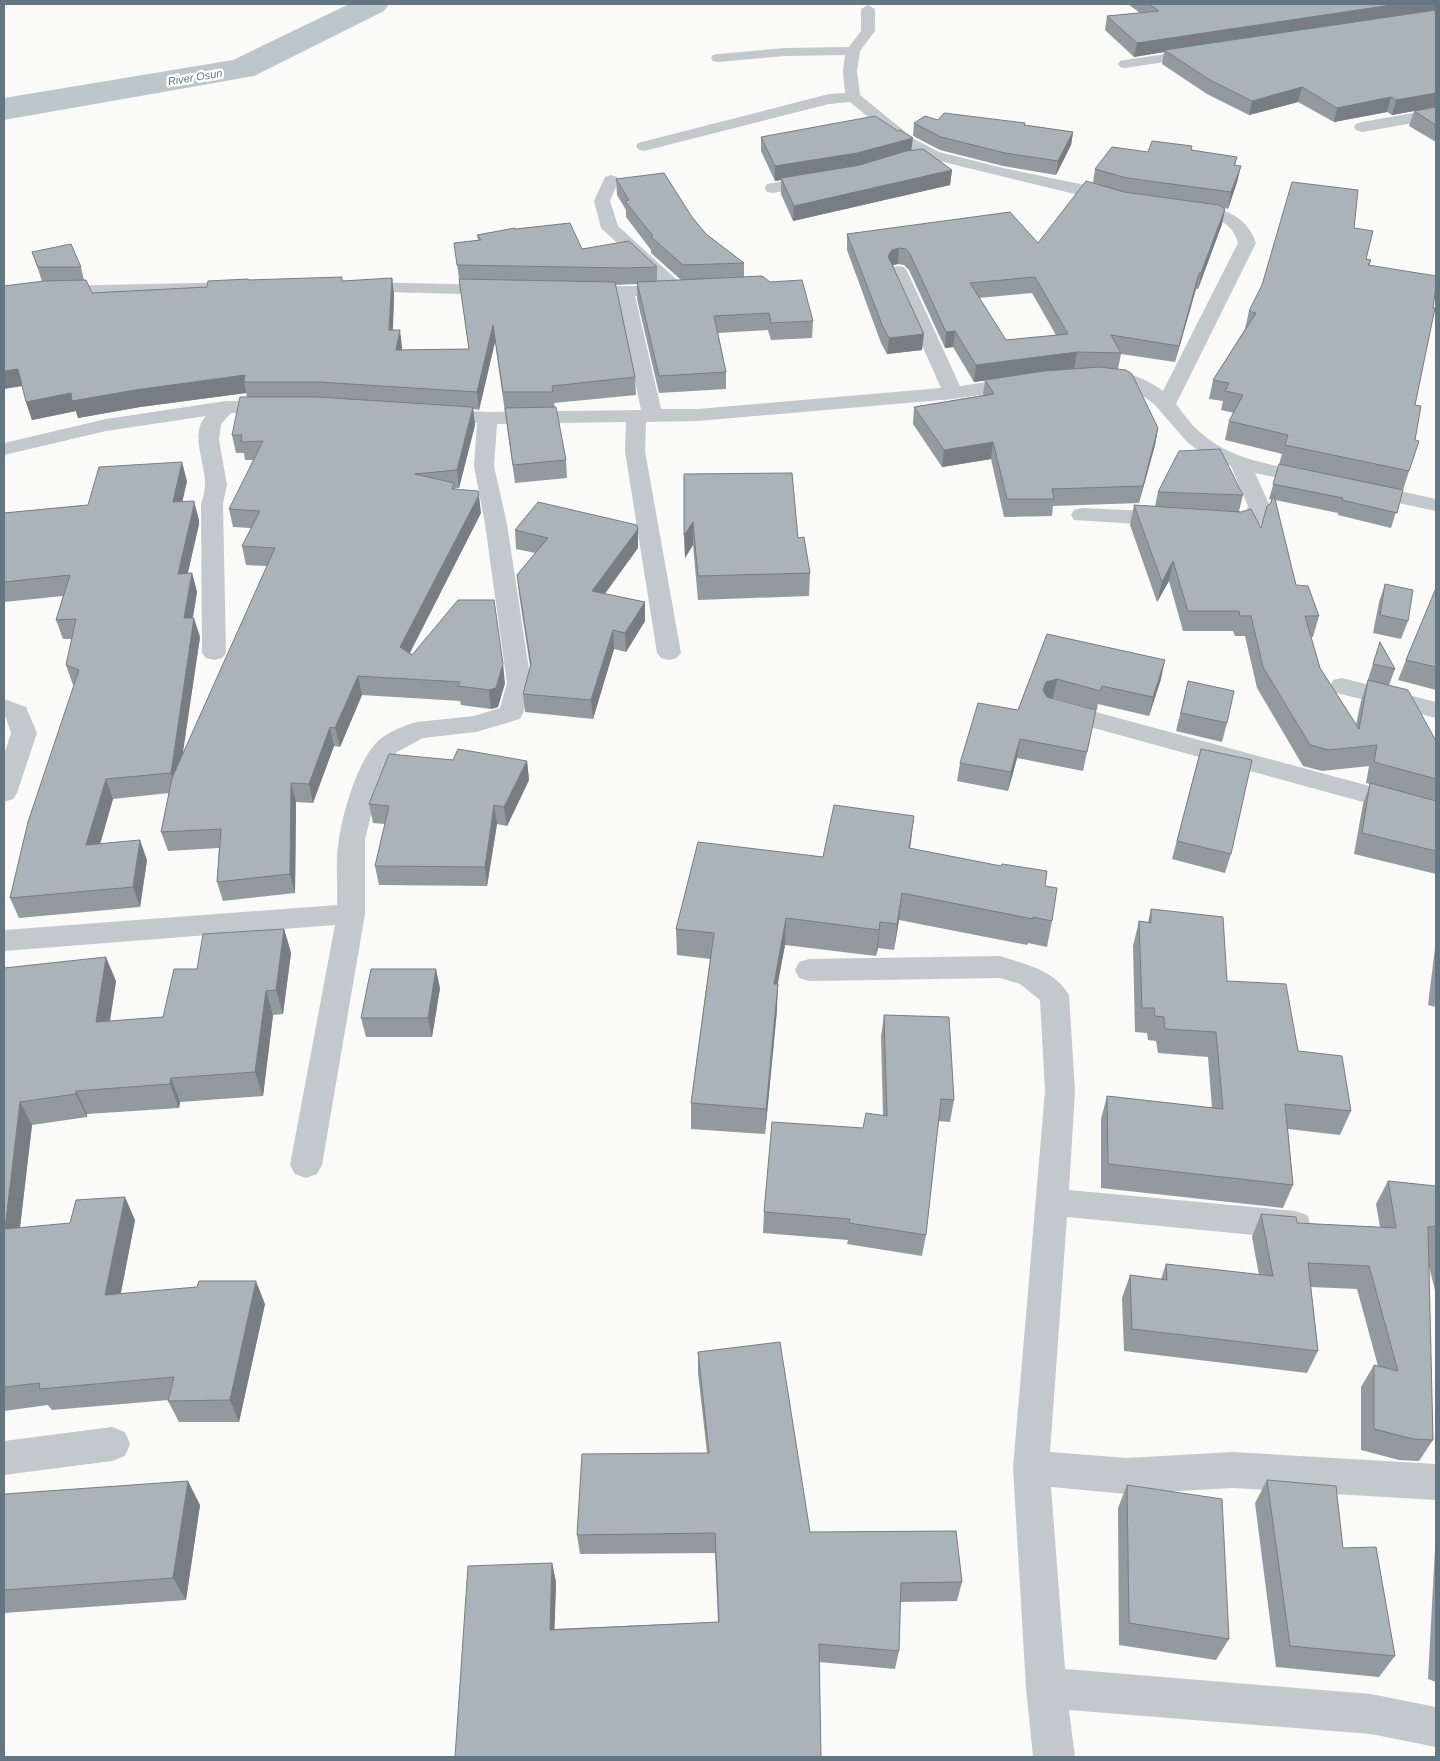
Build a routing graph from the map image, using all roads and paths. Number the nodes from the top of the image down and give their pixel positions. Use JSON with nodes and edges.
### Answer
{"nodes":[{"id":1,"x":868,"y":9,"type":"dead end"},
{"id":2,"x":852,"y":51,"type":"junction"},
{"id":3,"x":1212,"y":51,"type":"edge"},
{"id":4,"x":718,"y":58,"type":"dead end"},
{"id":5,"x":1125,"y":64,"type":"dead end"},
{"id":6,"x":853,"y":98,"type":"junction"},
{"id":7,"x":1436,"y":114,"type":"edge"},
{"id":8,"x":1362,"y":127,"type":"dead end"},
{"id":9,"x":644,"y":146,"type":"dead end"},
{"id":10,"x":933,"y":155,"type":"junction"},
{"id":11,"x":910,"y":159,"type":"edge"},
{"id":12,"x":831,"y":178,"type":"edge"},
{"id":13,"x":611,"y":180,"type":"dead end"},
{"id":14,"x":773,"y":188,"type":"dead end"},
{"id":15,"x":1130,"y":202,"type":"edge"},
{"id":16,"x":1174,"y":208,"type":"edge"},
{"id":17,"x":898,"y":271,"type":"dead end"},
{"id":18,"x":267,"y":286,"type":"edge"},
{"id":19,"x":336,"y":286,"type":"edge"},
{"id":20,"x":515,"y":290,"type":"edge"},
{"id":21,"x":699,"y":290,"type":"edge"},
{"id":22,"x":565,"y":291,"type":"edge"},
{"id":23,"x":680,"y":291,"type":"junction"},
{"id":24,"x":4,"y":292,"type":"edge"},
{"id":25,"x":625,"y":292,"type":"junction"},
{"id":26,"x":1087,"y":376,"type":"edge"},
{"id":27,"x":1041,"y":380,"type":"edge"},
{"id":28,"x":953,"y":393,"type":"junction"},
{"id":29,"x":1166,"y":404,"type":"junction"},
{"id":30,"x":226,"y":407,"type":"junction"},
{"id":31,"x":293,"y":407,"type":"edge"},
{"id":32,"x":420,"y":414,"type":"edge"},
{"id":33,"x":644,"y":415,"type":"junction"},
{"id":34,"x":487,"y":418,"type":"junction"},
{"id":35,"x":4,"y":449,"type":"edge"},
{"id":36,"x":1240,"y":463,"type":"junction"},
{"id":37,"x":1436,"y":505,"type":"edge"},
{"id":38,"x":1082,"y":515,"type":"dead end"},
{"id":39,"x":214,"y":653,"type":"dead end"},
{"id":40,"x":669,"y":653,"type":"dead end"},
{"id":41,"x":1342,"y":686,"type":"dead end"},
{"id":42,"x":4,"y":707,"type":"edge"},
{"id":43,"x":1053,"y":708,"type":"edge"},
{"id":44,"x":1436,"y":710,"type":"edge"},
{"id":45,"x":4,"y":793,"type":"edge"},
{"id":46,"x":1436,"y":813,"type":"edge"},
{"id":47,"x":351,"y":914,"type":"junction"},
{"id":48,"x":4,"y":940,"type":"edge"},
{"id":49,"x":809,"y":970,"type":"dead end"},
{"id":50,"x":306,"y":1164,"type":"dead end"},
{"id":51,"x":1050,"y":1202,"type":"junction"},
{"id":52,"x":1323,"y":1228,"type":"edge"},
{"id":53,"x":112,"y":1444,"type":"dead end"},
{"id":54,"x":4,"y":1458,"type":"edge"},
{"id":55,"x":1032,"y":1468,"type":"junction"},
{"id":56,"x":1436,"y":1482,"type":"edge"},
{"id":57,"x":1046,"y":1688,"type":"junction"},
{"id":58,"x":1436,"y":1728,"type":"edge"},
{"id":59,"x":1054,"y":1757,"type":"edge"}],
"edges":[{"from":1,"to":2,"type":"street"},
{"from":2,"to":4,"type":"street"},
{"from":2,"to":6,"type":"street"},
{"from":3,"to":5,"type":"street"},
{"from":6,"to":9,"type":"street"},
{"from":6,"to":10,"type":"street"},
{"from":7,"to":8,"type":"street"},
{"from":10,"to":11,"type":"street"},
{"from":10,"to":15,"type":"street"},
{"from":12,"to":14,"type":"street"},
{"from":13,"to":23,"type":"street"},
{"from":16,"to":29,"type":"street"},
{"from":17,"to":28,"type":"street"},
{"from":18,"to":24,"type":"street"},
{"from":19,"to":20,"type":"street"},
{"from":21,"to":23,"type":"street"},
{"from":22,"to":25,"type":"street"},
{"from":23,"to":25,"type":"street"},
{"from":25,"to":33,"type":"street"},
{"from":26,"to":29,"type":"street"},
{"from":27,"to":28,"type":"street"},
{"from":28,"to":33,"type":"street"},
{"from":29,"to":36,"type":"street"},
{"from":30,"to":31,"type":"street"},
{"from":30,"to":35,"type":"street"},
{"from":30,"to":39,"type":"street"},
{"from":32,"to":34,"type":"street"},
{"from":33,"to":34,"type":"street"},
{"from":33,"to":40,"type":"street"},
{"from":34,"to":47,"type":"street"},
{"from":36,"to":37,"type":"street"},
{"from":36,"to":38,"type":"street"},
{"from":41,"to":44,"type":"street"},
{"from":42,"to":45,"type":"street"},
{"from":43,"to":46,"type":"street"},
{"from":47,"to":48,"type":"street"},
{"from":47,"to":50,"type":"street"},
{"from":49,"to":51,"type":"street"},
{"from":51,"to":52,"type":"street"},
{"from":51,"to":55,"type":"street"},
{"from":53,"to":54,"type":"street"},
{"from":55,"to":56,"type":"street"},
{"from":55,"to":57,"type":"street"},
{"from":57,"to":58,"type":"street"},
{"from":57,"to":59,"type":"street"}]}
